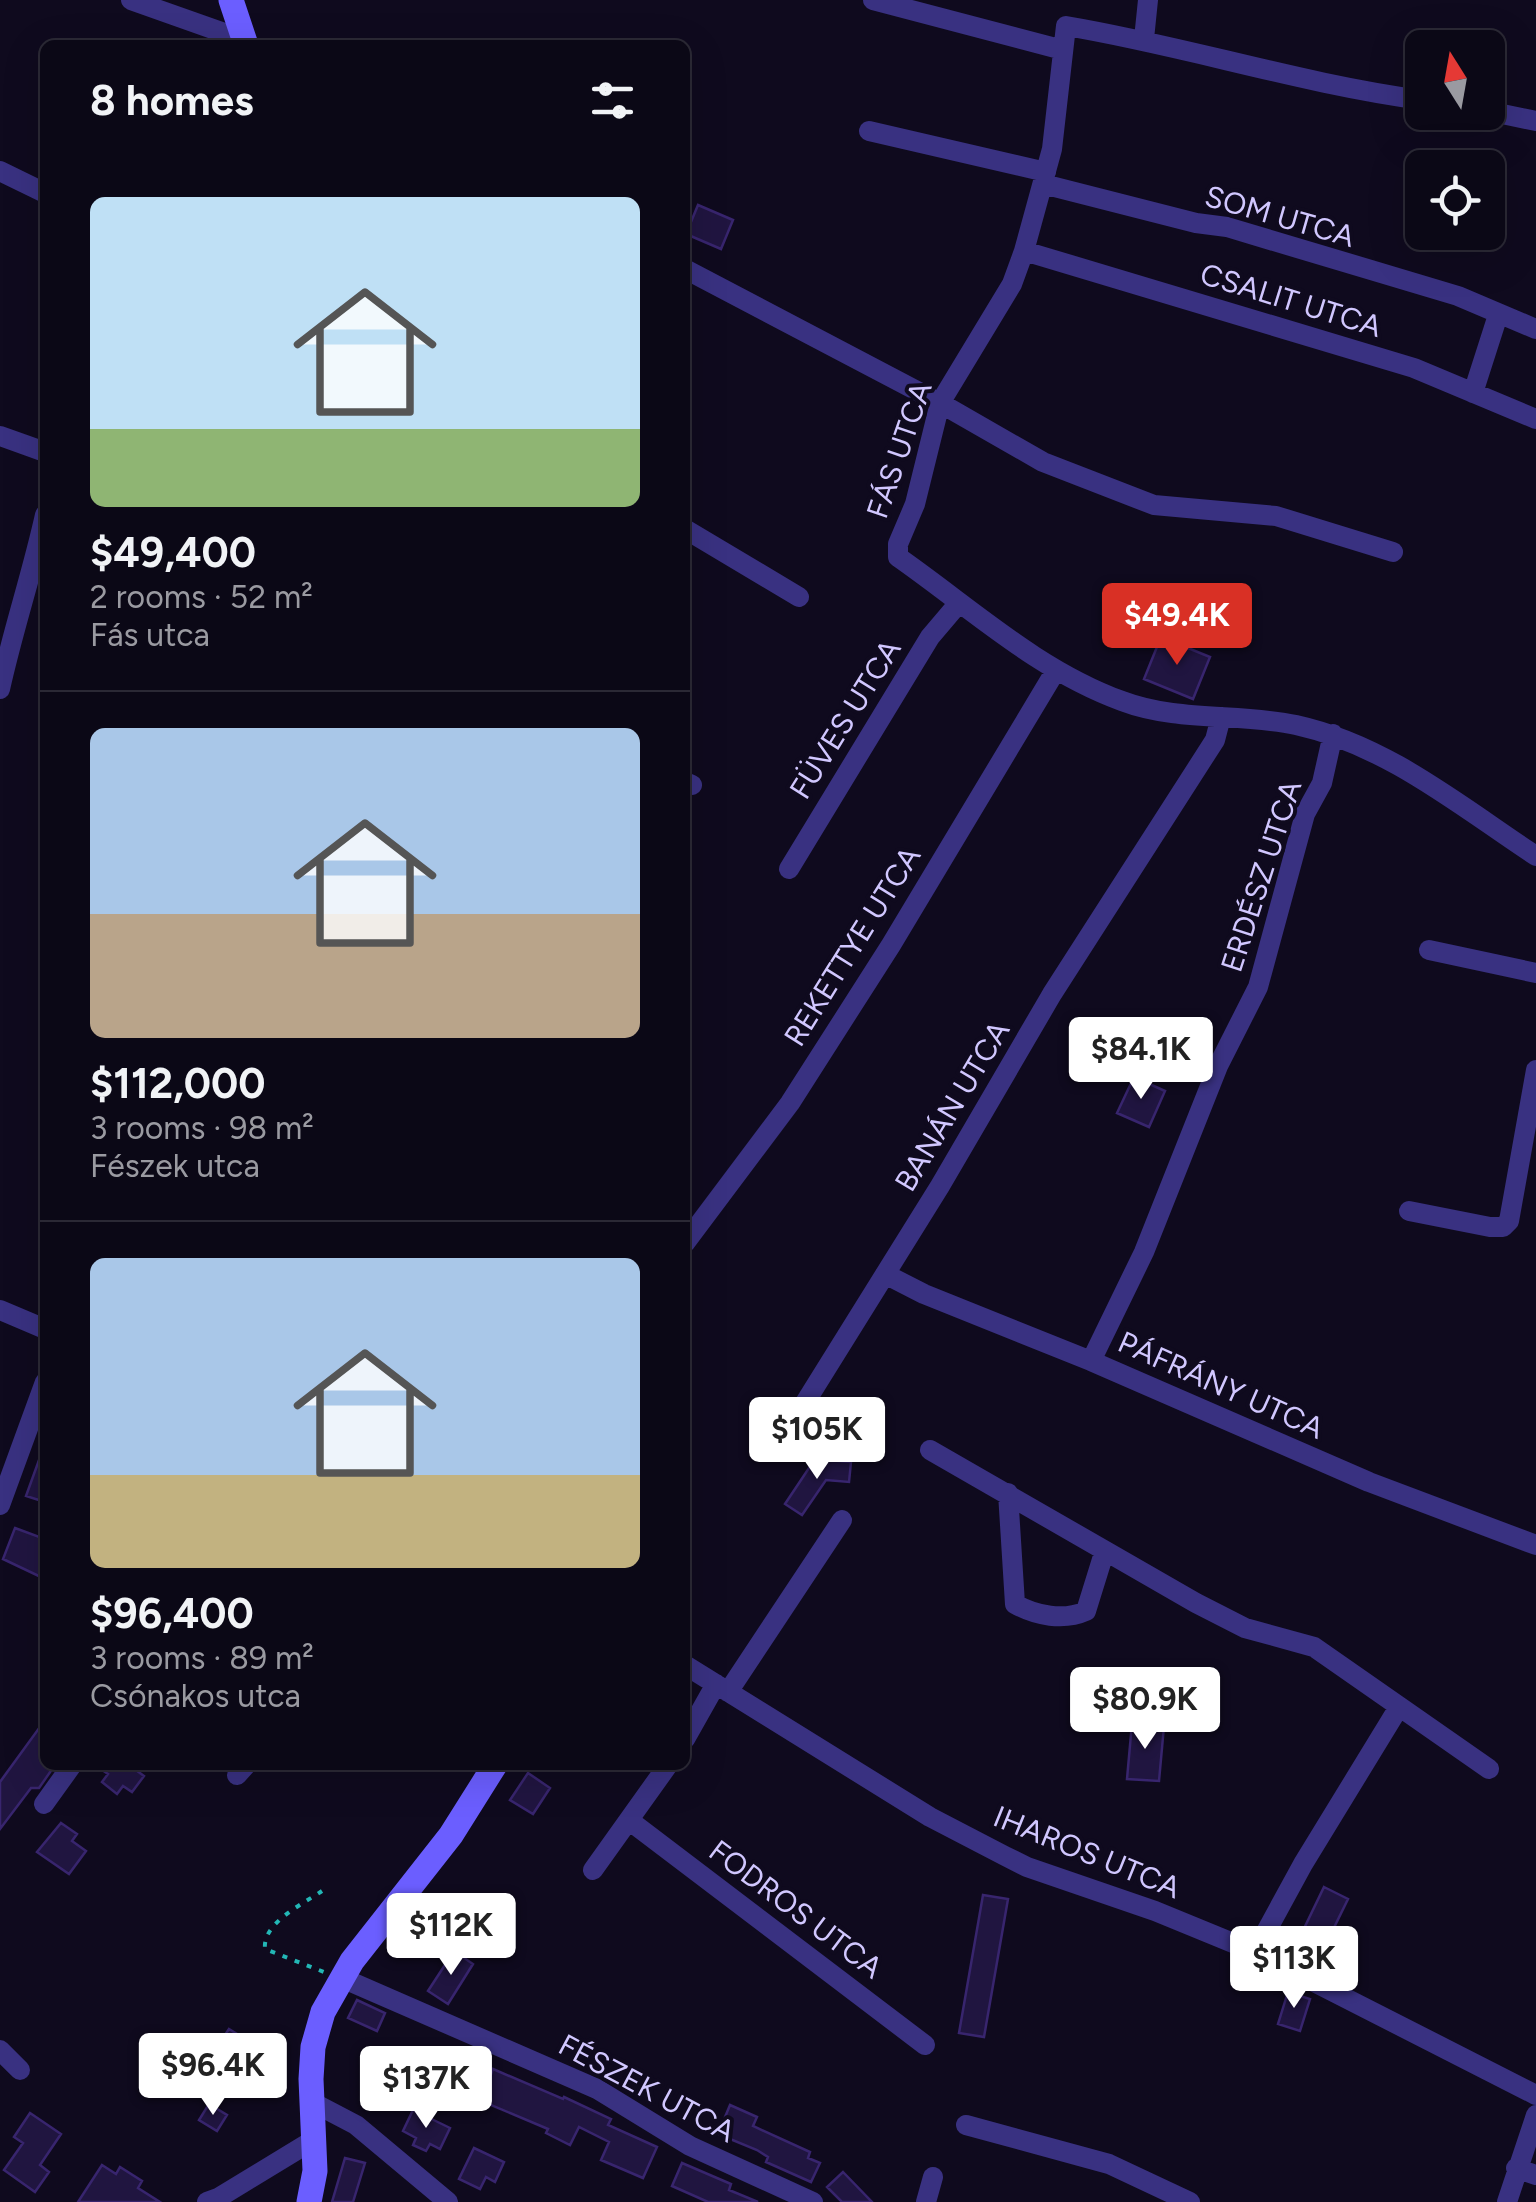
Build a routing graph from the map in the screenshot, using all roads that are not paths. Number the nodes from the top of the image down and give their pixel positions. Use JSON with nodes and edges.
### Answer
{"nodes":[{"id":1,"x":131,"y":0,"type":"edge"},
{"id":2,"x":230,"y":0,"type":"edge"},
{"id":3,"x":873,"y":0,"type":"edge"},
{"id":4,"x":1148,"y":0,"type":"edge"},
{"id":5,"x":1144,"y":39,"type":"junction"},
{"id":6,"x":244,"y":40,"type":"edge"},
{"id":7,"x":1064,"y":50,"type":"junction"},
{"id":8,"x":1405,"y":97,"type":"edge"},
{"id":9,"x":1505,"y":114,"type":"edge"},
{"id":10,"x":1536,"y":121,"type":"edge"},
{"id":11,"x":869,"y":130,"type":"dead end"},
{"id":12,"x":0,"y":171,"type":"edge"},
{"id":13,"x":1045,"y":178,"type":"junction"},
{"id":14,"x":40,"y":191,"type":"edge"},
{"id":15,"x":1024,"y":252,"type":"junction"},
{"id":16,"x":690,"y":272,"type":"edge"},
{"id":17,"x":1498,"y":316,"type":"junction"},
{"id":18,"x":1536,"y":329,"type":"edge"},
{"id":19,"x":1473,"y":393,"type":"junction"},
{"id":20,"x":940,"y":403,"type":"junction"},
{"id":21,"x":1536,"y":419,"type":"edge"},
{"id":22,"x":0,"y":436,"type":"edge"},
{"id":23,"x":40,"y":450,"type":"edge"},
{"id":24,"x":690,"y":531,"type":"edge"},
{"id":25,"x":40,"y":538,"type":"edge"},
{"id":26,"x":1393,"y":552,"type":"dead end"},
{"id":27,"x":799,"y":597,"type":"dead end"},
{"id":28,"x":958,"y":604,"type":"junction"},
{"id":29,"x":1056,"y":670,"type":"junction"},
{"id":30,"x":0,"y":689,"type":"edge"},
{"id":31,"x":1221,"y":716,"type":"junction"},
{"id":32,"x":1333,"y":734,"type":"junction"},
{"id":33,"x":1536,"y":856,"type":"edge"},
{"id":34,"x":788,"y":868,"type":"dead end"},
{"id":35,"x":1430,"y":950,"type":"dead end"},
{"id":36,"x":1536,"y":973,"type":"edge"},
{"id":37,"x":1536,"y":1070,"type":"edge"},
{"id":38,"x":1530,"y":1151,"type":"edge"},
{"id":39,"x":1410,"y":1212,"type":"dead end"},
{"id":40,"x":690,"y":1236,"type":"edge"},
{"id":41,"x":886,"y":1274,"type":"junction"},
{"id":42,"x":0,"y":1310,"type":"edge"},
{"id":43,"x":40,"y":1328,"type":"edge"},
{"id":44,"x":1091,"y":1361,"type":"junction"},
{"id":45,"x":40,"y":1396,"type":"edge"},
{"id":46,"x":793,"y":1422,"type":"dead end"},
{"id":47,"x":930,"y":1450,"type":"dead end"},
{"id":48,"x":1008,"y":1493,"type":"junction"},
{"id":49,"x":0,"y":1505,"type":"edge"},
{"id":50,"x":842,"y":1520,"type":"dead end"},
{"id":51,"x":1536,"y":1545,"type":"edge"},
{"id":52,"x":1104,"y":1553,"type":"junction"},
{"id":53,"x":690,"y":1668,"type":"edge"},
{"id":54,"x":722,"y":1688,"type":"junction"},
{"id":55,"x":1400,"y":1707,"type":"junction"},
{"id":56,"x":690,"y":1732,"type":"edge"},
{"id":57,"x":1489,"y":1769,"type":"dead end"},
{"id":58,"x":68,"y":1770,"type":"edge"},
{"id":59,"x":492,"y":1770,"type":"edge"},
{"id":60,"x":665,"y":1770,"type":"edge"},
{"id":61,"x":44,"y":1804,"type":"dead end"},
{"id":62,"x":630,"y":1821,"type":"junction"},
{"id":63,"x":593,"y":1870,"type":"dead end"},
{"id":64,"x":1255,"y":1952,"type":"junction"},
{"id":65,"x":342,"y":1978,"type":"junction"},
{"id":66,"x":925,"y":2046,"type":"dead end"},
{"id":67,"x":0,"y":2050,"type":"edge"},
{"id":68,"x":20,"y":2070,"type":"dead end"},
{"id":69,"x":1536,"y":2094,"type":"edge"},
{"id":70,"x":314,"y":2103,"type":"junction"},
{"id":71,"x":1536,"y":2115,"type":"edge"},
{"id":72,"x":966,"y":2125,"type":"dead end"},
{"id":73,"x":315,"y":2139,"type":"junction"},
{"id":74,"x":1526,"y":2172,"type":"edge"},
{"id":75,"x":933,"y":2177,"type":"dead end"},
{"id":76,"x":206,"y":2202,"type":"edge"},
{"id":77,"x":310,"y":2202,"type":"edge"},
{"id":78,"x":448,"y":2202,"type":"edge"},
{"id":79,"x":813,"y":2202,"type":"edge"},
{"id":80,"x":926,"y":2202,"type":"edge"},
{"id":81,"x":1190,"y":2202,"type":"edge"},
{"id":82,"x":1507,"y":2202,"type":"edge"}],
"edges":[{"from":1,"to":6,"type":"street"},
{"from":2,"to":6,"type":"street"},
{"from":3,"to":7,"type":"street"},
{"from":4,"to":5,"type":"street"},
{"from":5,"to":7,"type":"street","name":"FÁS UTCA"},
{"from":5,"to":8,"type":"street"},
{"from":7,"to":13,"type":"street","name":"FÁS UTCA"},
{"from":9,"to":10,"type":"street"},
{"from":11,"to":13,"type":"street","name":"SOM UTCA"},
{"from":12,"to":14,"type":"street"},
{"from":13,"to":15,"type":"street","name":"FÁS UTCA"},
{"from":13,"to":17,"type":"street","name":"SOM UTCA"},
{"from":15,"to":19,"type":"street","name":"CSALIT UTCA"},
{"from":15,"to":20,"type":"street","name":"FÁS UTCA"},
{"from":16,"to":20,"type":"street"},
{"from":17,"to":18,"type":"street","name":"SOM UTCA"},
{"from":17,"to":19,"type":"street"},
{"from":19,"to":21,"type":"street","name":"CSALIT UTCA"},
{"from":20,"to":26,"type":"street"},
{"from":20,"to":28,"type":"street","name":"FÁS UTCA"},
{"from":22,"to":23,"type":"street"},
{"from":24,"to":27,"type":"street"},
{"from":25,"to":30,"type":"street"},
{"from":28,"to":29,"type":"street","name":"FÁS UTCA"},
{"from":28,"to":34,"type":"street","name":"FÜVES UTCA"},
{"from":29,"to":31,"type":"street","name":"FÁS UTCA"},
{"from":29,"to":40,"type":"street","name":"REKETTYE UTCA"},
{"from":31,"to":32,"type":"street","name":"FÁS UTCA"},
{"from":31,"to":41,"type":"street","name":"BANÁN UTCA"},
{"from":32,"to":33,"type":"street","name":"FÁS UTCA"},
{"from":32,"to":44,"type":"street","name":"ERDÉSZ UTCA"},
{"from":35,"to":36,"type":"street"},
{"from":37,"to":38,"type":"street"},
{"from":38,"to":39,"type":"street"},
{"from":41,"to":44,"type":"street","name":"PÁFRÁNY UTCA"},
{"from":41,"to":46,"type":"street","name":"BANÁN UTCA"},
{"from":42,"to":43,"type":"street"},
{"from":44,"to":51,"type":"street","name":"PÁFRÁNY UTCA"},
{"from":45,"to":49,"type":"street"},
{"from":47,"to":48,"type":"street"},
{"from":48,"to":52,"type":"street"},
{"from":48,"to":52,"type":"street"},
{"from":50,"to":54,"type":"street"},
{"from":52,"to":55,"type":"street"},
{"from":53,"to":54,"type":"street","name":"IHAROS UTCA"},
{"from":54,"to":56,"type":"street"},
{"from":54,"to":64,"type":"street","name":"IHAROS UTCA"},
{"from":55,"to":57,"type":"street"},
{"from":55,"to":64,"type":"street"},
{"from":58,"to":61,"type":"street"},
{"from":59,"to":65,"type":"street"},
{"from":60,"to":62,"type":"street"},
{"from":62,"to":63,"type":"street"},
{"from":62,"to":66,"type":"street","name":"FODROS UTCA"},
{"from":64,"to":69,"type":"street","name":"IHAROS UTCA"},
{"from":65,"to":70,"type":"street"},
{"from":65,"to":79,"type":"street","name":"FÉSZEK UTCA"},
{"from":67,"to":68,"type":"street"},
{"from":70,"to":73,"type":"street"},
{"from":70,"to":78,"type":"street"},
{"from":71,"to":74,"type":"street"},
{"from":72,"to":81,"type":"street"},
{"from":73,"to":76,"type":"street"},
{"from":73,"to":77,"type":"street"},
{"from":74,"to":82,"type":"street"},
{"from":75,"to":80,"type":"street"}]}
